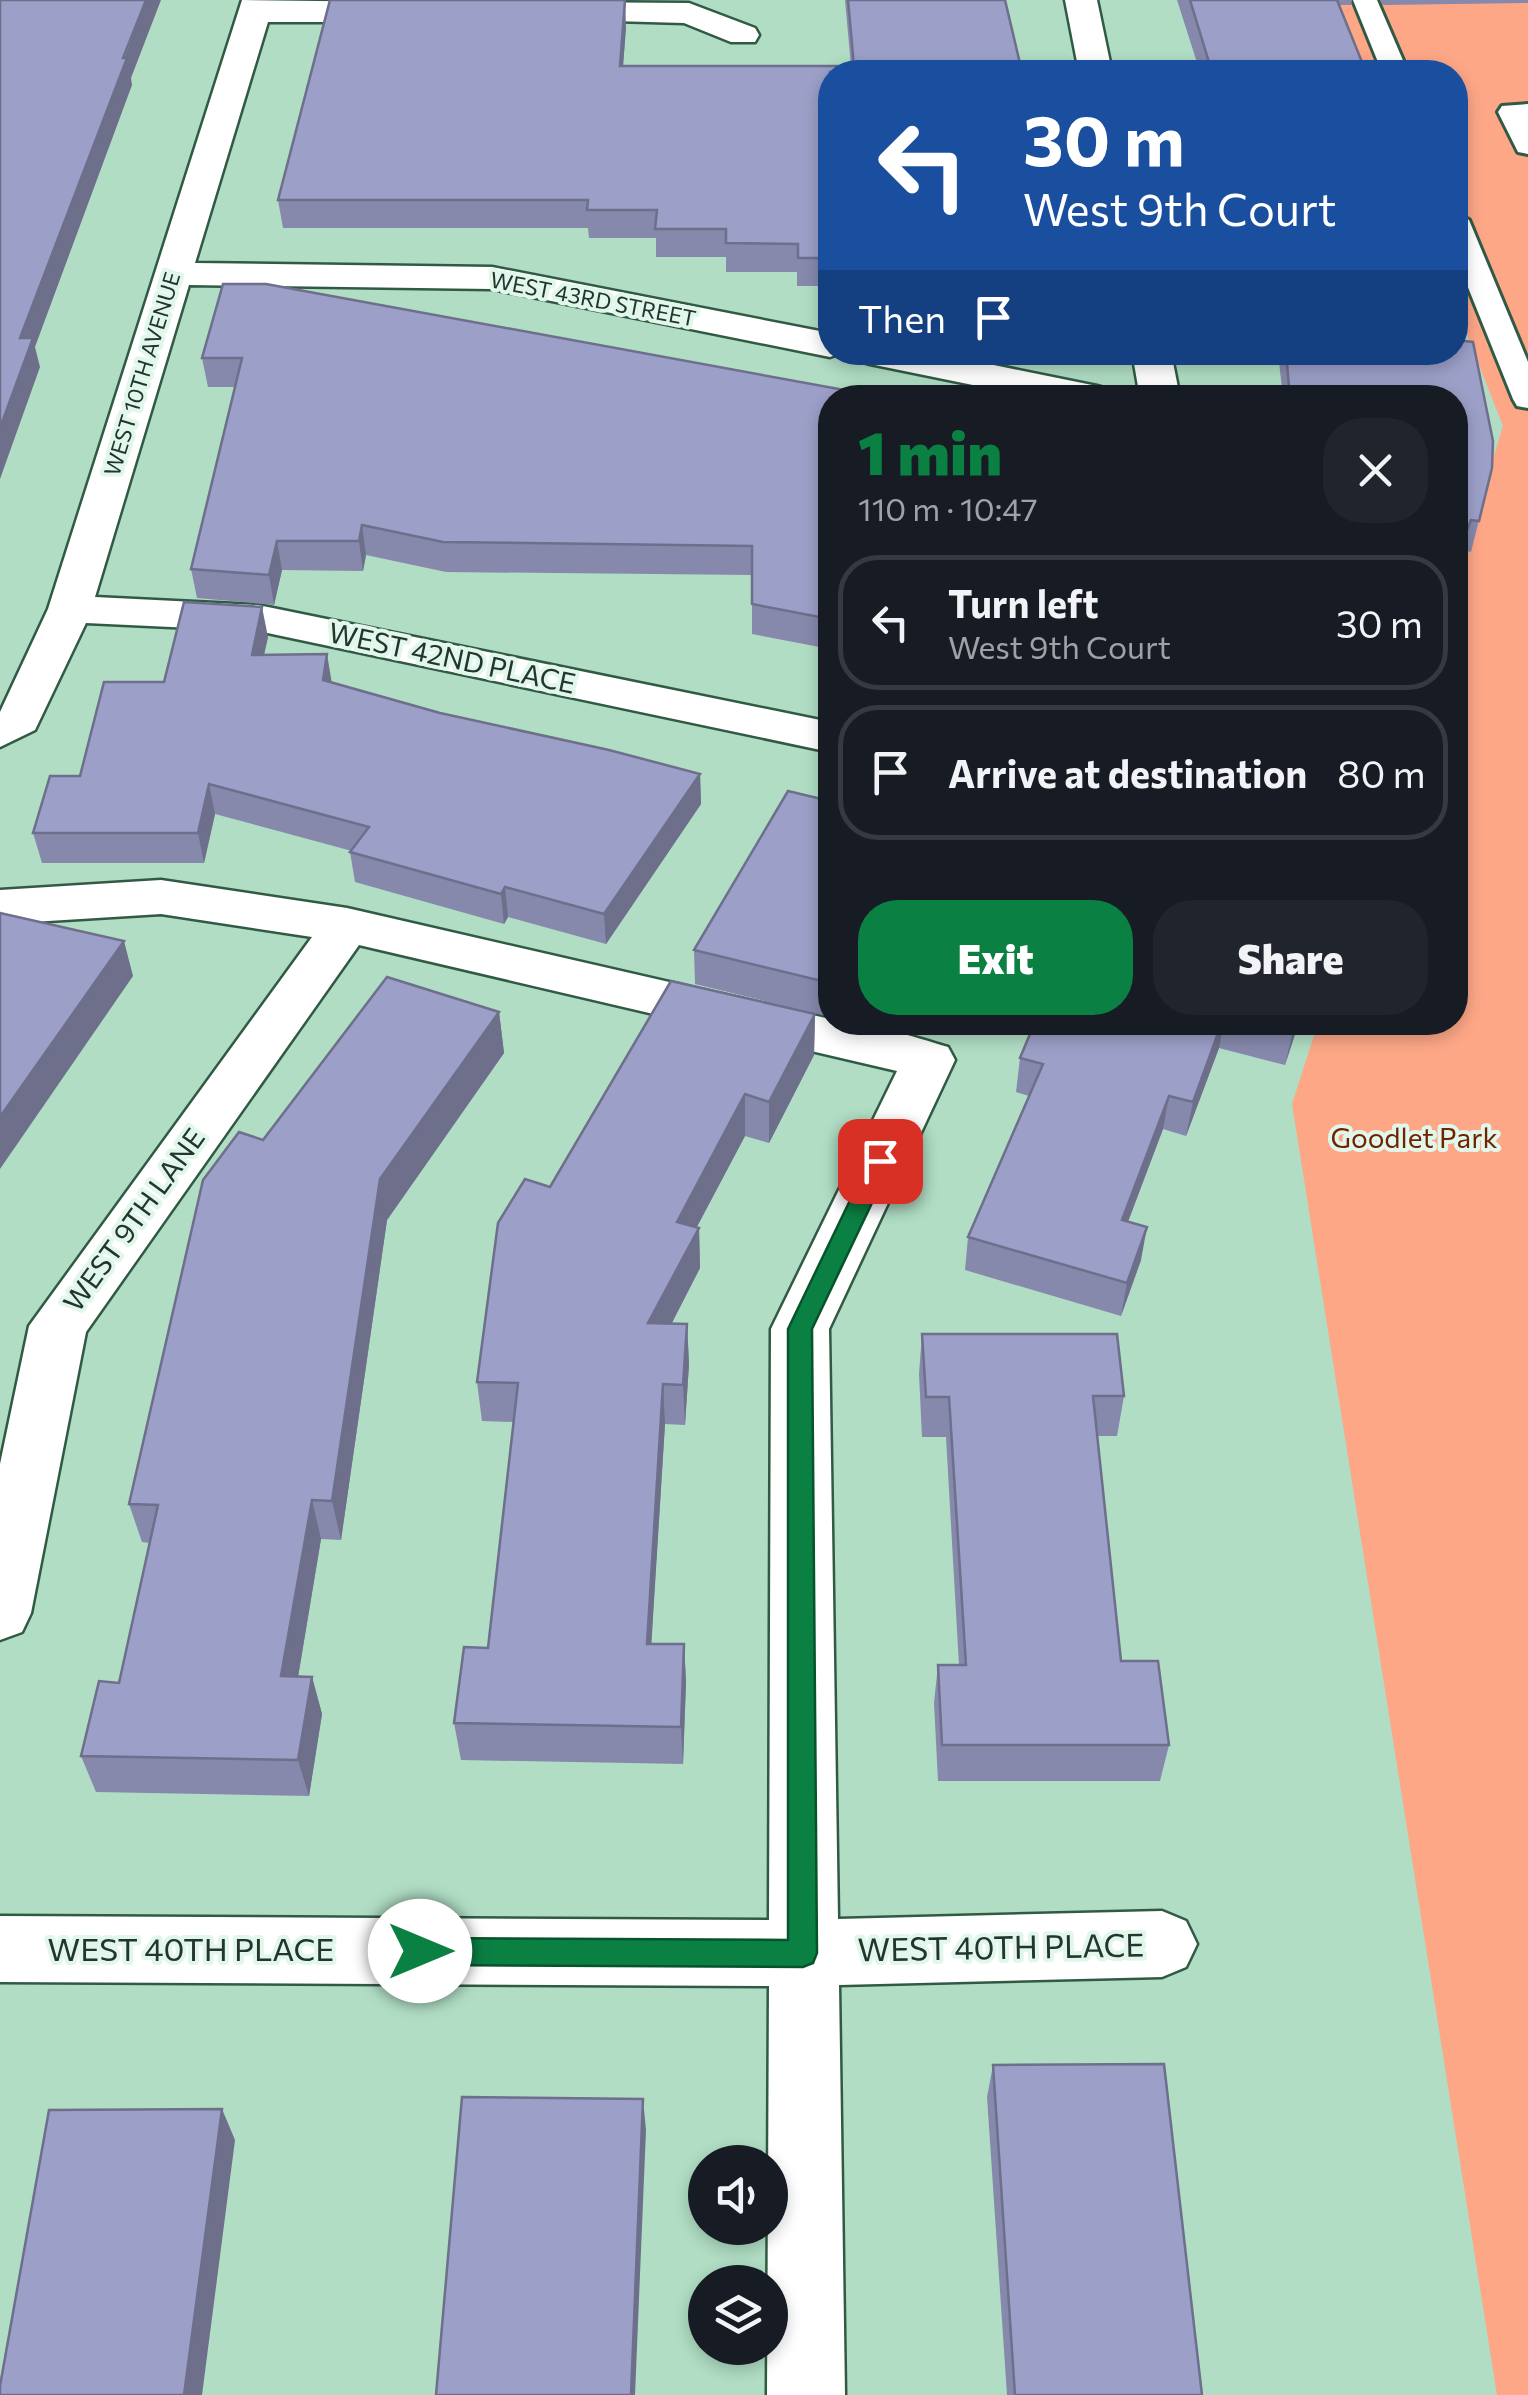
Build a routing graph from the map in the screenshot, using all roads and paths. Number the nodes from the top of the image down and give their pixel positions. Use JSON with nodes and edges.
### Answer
{"nodes":[{"id":1,"x":1081,"y":0,"type":"edge"},
{"id":2,"x":1365,"y":0,"type":"edge"},
{"id":3,"x":257,"y":6,"type":"edge"},
{"id":4,"x":433,"y":12,"type":"edge"},
{"id":5,"x":512,"y":12,"type":"edge"},
{"id":6,"x":743,"y":35,"type":"dead end"},
{"id":7,"x":1094,"y":60,"type":"edge"},
{"id":8,"x":1390,"y":60,"type":"edge"},
{"id":9,"x":1528,"y":112,"type":"edge"},
{"id":10,"x":1528,"y":146,"type":"edge"},
{"id":11,"x":1468,"y":252,"type":"edge"},
{"id":12,"x":173,"y":274,"type":"junction"},
{"id":13,"x":818,"y":343,"type":"edge"},
{"id":14,"x":934,"y":365,"type":"edge"},
{"id":15,"x":1033,"y":385,"type":"edge"},
{"id":16,"x":1528,"y":398,"type":"edge"},
{"id":17,"x":70,"y":608,"type":"junction"},
{"id":18,"x":0,"y":732,"type":"edge"},
{"id":19,"x":818,"y":735,"type":"edge"},
{"id":20,"x":0,"y":907,"type":"edge"},
{"id":21,"x":346,"y":926,"type":"junction"},
{"id":22,"x":818,"y":1034,"type":"edge"},
{"id":23,"x":820,"y":1035,"type":"edge"},
{"id":24,"x":0,"y":1613,"type":"edge"},
{"id":25,"x":1162,"y":1944,"type":"dead end"},
{"id":26,"x":0,"y":1949,"type":"edge"},
{"id":27,"x":803,"y":1953,"type":"junction"},
{"id":28,"x":806,"y":2395,"type":"edge"}],
"edges":[{"from":1,"to":7,"type":"street"},
{"from":2,"to":8,"type":"lane"},
{"from":3,"to":4,"type":"street"},
{"from":3,"to":12,"type":"street","name":"WEST 10TH AVENUE"},
{"from":5,"to":6,"type":"street"},
{"from":9,"to":10,"type":"lane"},
{"from":11,"to":16,"type":"lane"},
{"from":12,"to":13,"type":"street","name":"WEST 43RD STREET"},
{"from":12,"to":17,"type":"street","name":"WEST 10TH AVENUE"},
{"from":14,"to":15,"type":"street"},
{"from":17,"to":18,"type":"street","name":"WEST 10TH AVENUE"},
{"from":17,"to":19,"type":"street","name":"WEST 42ND PLACE"},
{"from":20,"to":21,"type":"street"},
{"from":21,"to":22,"type":"street"},
{"from":21,"to":24,"type":"street","name":"WEST 9TH LANE"},
{"from":23,"to":27,"type":"street"},
{"from":25,"to":27,"type":"street","name":"WEST 40TH PLACE"},
{"from":26,"to":27,"type":"street","name":"WEST 40TH PLACE"},
{"from":27,"to":28,"type":"street"}]}
